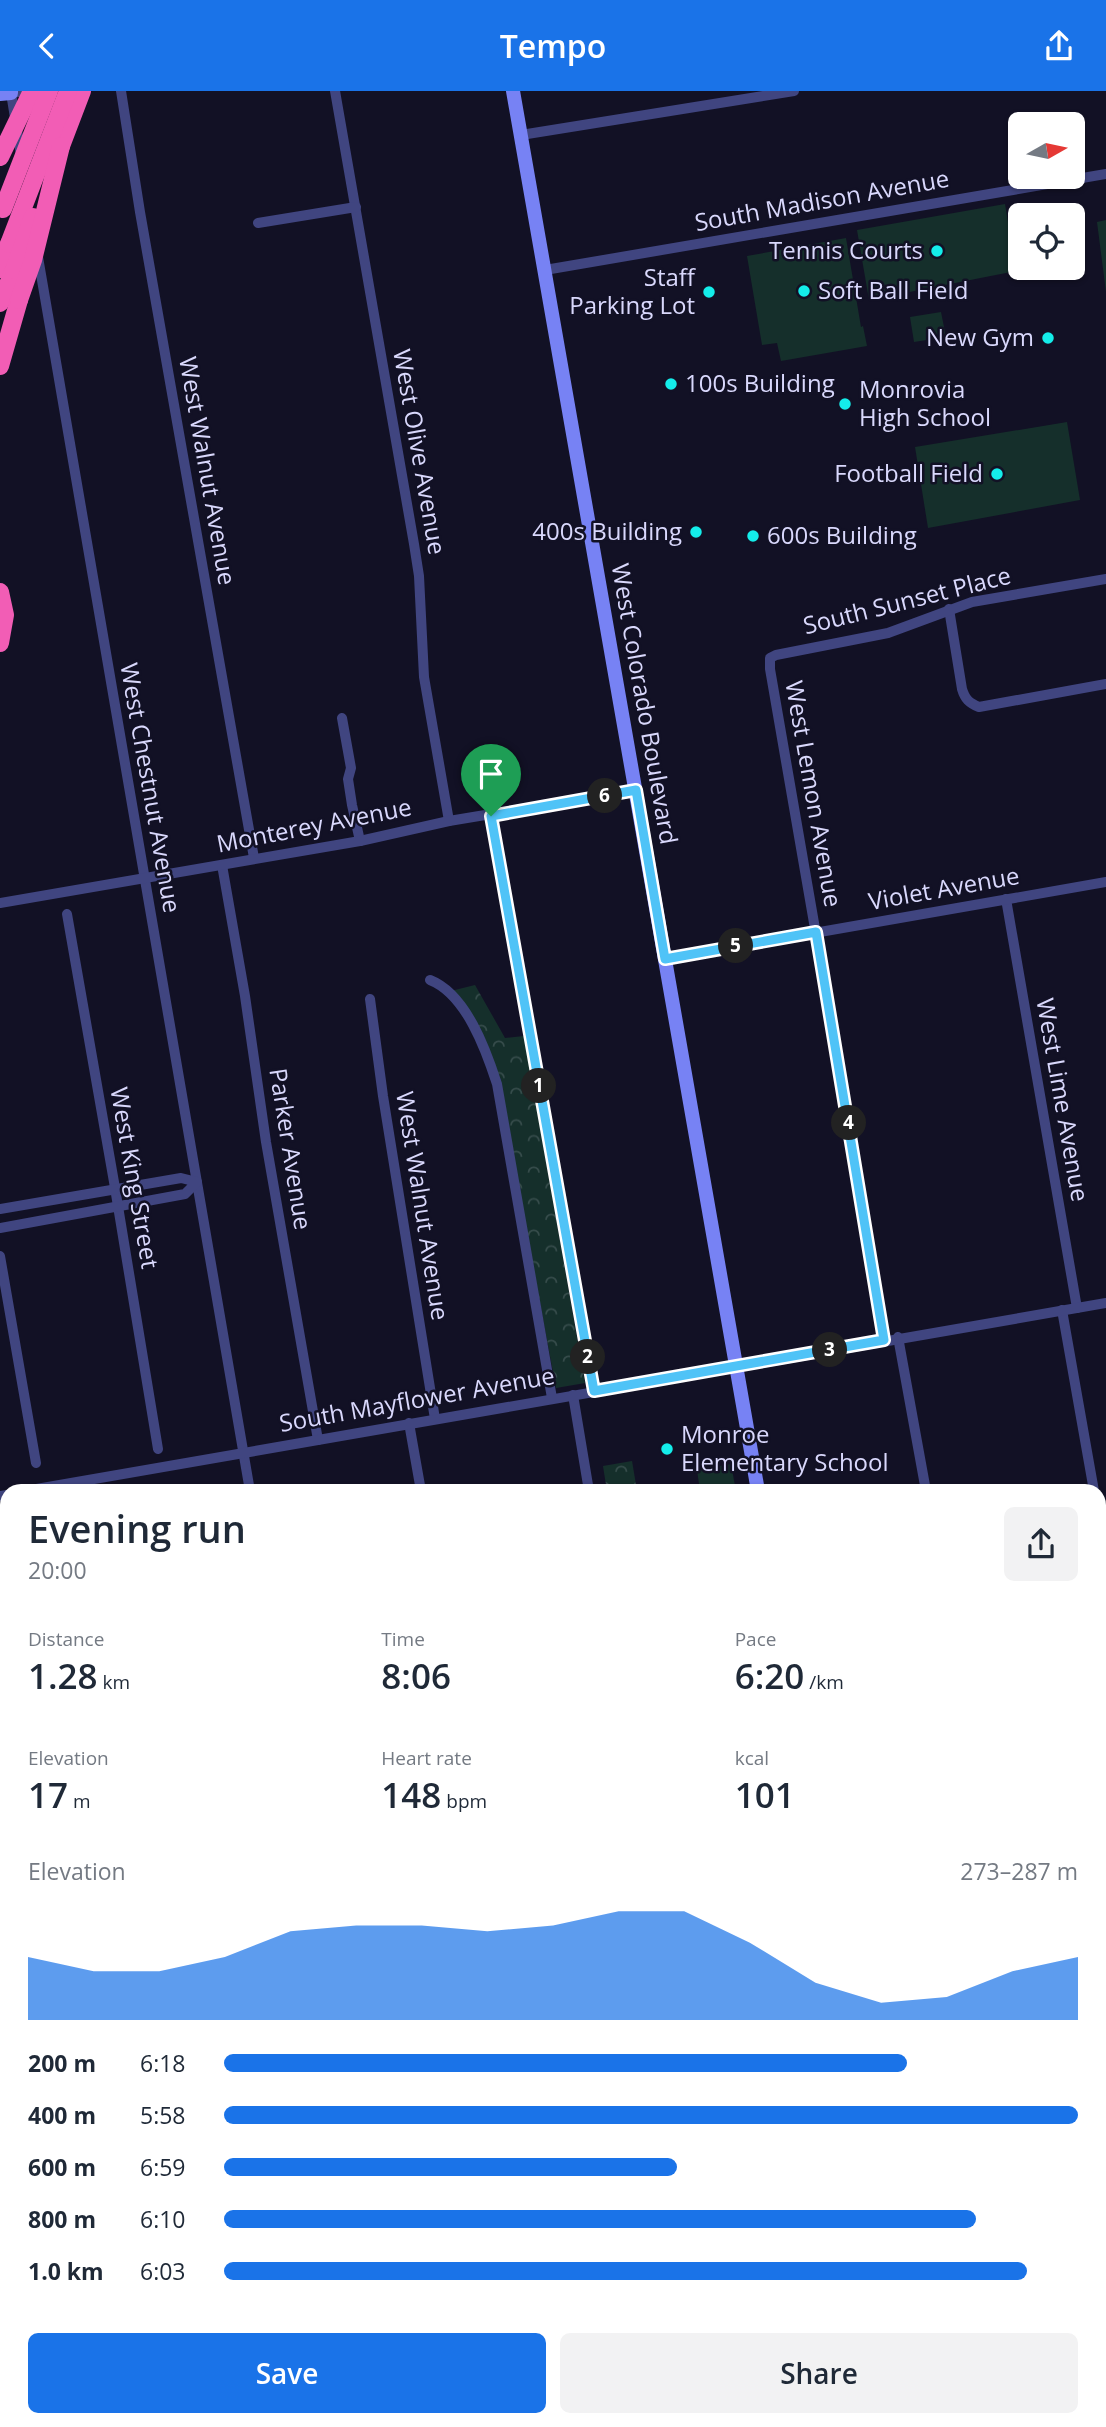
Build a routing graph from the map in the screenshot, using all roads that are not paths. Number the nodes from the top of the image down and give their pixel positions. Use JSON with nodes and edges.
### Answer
{"nodes":[{"id":1,"x":32,"y":91,"type":"edge"},
{"id":2,"x":49,"y":91,"type":"edge"},
{"id":3,"x":59,"y":91,"type":"edge"},
{"id":4,"x":68,"y":91,"type":"edge"},
{"id":5,"x":82,"y":91,"type":"edge"},
{"id":6,"x":121,"y":91,"type":"edge"},
{"id":7,"x":335,"y":91,"type":"edge"},
{"id":8,"x":513,"y":91,"type":"edge"},
{"id":9,"x":794,"y":91,"type":"edge"},
{"id":10,"x":12,"y":92,"type":"edge"},
{"id":11,"x":521,"y":135,"type":"junction"},
{"id":12,"x":61,"y":146,"type":"junction"},
{"id":13,"x":0,"y":157,"type":"edge"},
{"id":14,"x":1106,"y":174,"type":"edge"},
{"id":15,"x":356,"y":207,"type":"junction"},
{"id":16,"x":258,"y":223,"type":"dead end"},
{"id":17,"x":4,"y":229,"type":"edge"},
{"id":18,"x":7,"y":269,"type":"edge"},
{"id":19,"x":545,"y":270,"type":"junction"},
{"id":20,"x":0,"y":303,"type":"edge"},
{"id":21,"x":0,"y":366,"type":"edge"},
{"id":22,"x":1106,"y":579,"type":"edge"},
{"id":23,"x":0,"y":592,"type":"edge"},
{"id":24,"x":949,"y":609,"type":"junction"},
{"id":25,"x":0,"y":643,"type":"edge"},
{"id":26,"x":770,"y":669,"type":"joint"},
{"id":27,"x":1106,"y":684,"type":"edge"},
{"id":28,"x":342,"y":718,"type":"dead end"},
{"id":29,"x":636,"y":790,"type":"junction"},
{"id":30,"x":491,"y":816,"type":"junction"},
{"id":31,"x":449,"y":821,"type":"junction"},
{"id":32,"x":359,"y":841,"type":"junction"},
{"id":33,"x":254,"y":858,"type":"junction"},
{"id":34,"x":222,"y":865,"type":"junction"},
{"id":35,"x":145,"y":877,"type":"junction"},
{"id":36,"x":1106,"y":882,"type":"edge"},
{"id":37,"x":1006,"y":899,"type":"junction"},
{"id":38,"x":0,"y":903,"type":"edge"},
{"id":39,"x":67,"y":914,"type":"dead end"},
{"id":40,"x":816,"y":932,"type":"junction"},
{"id":41,"x":665,"y":959,"type":"junction"},
{"id":42,"x":430,"y":980,"type":"dead end"},
{"id":43,"x":370,"y":999,"type":"dead end"},
{"id":44,"x":197,"y":1182,"type":"junction"},
{"id":45,"x":116,"y":1189,"type":"junction"},
{"id":46,"x":118,"y":1207,"type":"junction"},
{"id":47,"x":0,"y":1209,"type":"edge"},
{"id":48,"x":0,"y":1228,"type":"edge"},
{"id":49,"x":0,"y":1256,"type":"edge"},
{"id":50,"x":1106,"y":1303,"type":"edge"},
{"id":51,"x":1077,"y":1308,"type":"junction"},
{"id":52,"x":1062,"y":1310,"type":"junction"},
{"id":53,"x":898,"y":1338,"type":"junction"},
{"id":54,"x":884,"y":1340,"type":"junction"},
{"id":55,"x":736,"y":1365,"type":"junction"},
{"id":56,"x":594,"y":1391,"type":"junction"},
{"id":57,"x":573,"y":1395,"type":"junction"},
{"id":58,"x":552,"y":1398,"type":"junction"},
{"id":59,"x":435,"y":1419,"type":"junction"},
{"id":60,"x":409,"y":1423,"type":"junction"},
{"id":61,"x":318,"y":1440,"type":"junction"},
{"id":62,"x":158,"y":1449,"type":"dead end"},
{"id":63,"x":243,"y":1452,"type":"junction"},
{"id":64,"x":36,"y":1463,"type":"dead end"},
{"id":65,"x":90,"y":1484,"type":"edge"},
{"id":66,"x":249,"y":1484,"type":"edge"},
{"id":67,"x":420,"y":1484,"type":"edge"},
{"id":68,"x":588,"y":1484,"type":"edge"},
{"id":69,"x":757,"y":1484,"type":"edge"},
{"id":70,"x":925,"y":1484,"type":"edge"},
{"id":71,"x":1093,"y":1484,"type":"edge"}],
"edges":[{"from":1,"to":13,"type":"highway","bridge":true},
{"from":2,"to":17,"type":"highway","bridge":true},
{"from":3,"to":17,"type":"highway"},
{"from":4,"to":17,"type":"highway","bridge":true},
{"from":5,"to":12,"type":"highway"},
{"from":6,"to":33,"type":"street","name":"West Walnut Avenue"},
{"from":7,"to":15,"type":"street","name":"West Olive Avenue"},
{"from":8,"to":11,"type":"street","name":"West Colorado Boulevard"},
{"from":9,"to":11,"type":"street"},
{"from":10,"to":35,"type":"street","name":"West Chestnut Avenue"},
{"from":11,"to":19,"type":"street","name":"West Colorado Boulevard"},
{"from":12,"to":18,"type":"highway","bridge":true},
{"from":12,"to":21,"type":"highway","bridge":true},
{"from":14,"to":19,"type":"street","name":"South Madison Avenue"},
{"from":15,"to":16,"type":"street"},
{"from":15,"to":31,"type":"street","name":"West Olive Avenue"},
{"from":17,"to":18,"type":"highway"},
{"from":18,"to":20,"type":"highway"},
{"from":19,"to":29,"type":"street","name":"West Colorado Boulevard"},
{"from":22,"to":24,"type":"street","name":"South Sunset Place"},
{"from":23,"to":25,"type":"highway"},
{"from":24,"to":26,"type":"street","name":"South Sunset Place"},
{"from":24,"to":27,"type":"street"},
{"from":26,"to":40,"type":"street","name":"West Lemon Avenue"},
{"from":28,"to":32,"type":"street"},
{"from":29,"to":30,"type":"street","name":"Monterey Avenue"},
{"from":29,"to":41,"type":"street","name":"West Colorado Boulevard"},
{"from":30,"to":31,"type":"street","name":"Monterey Avenue"},
{"from":30,"to":56,"type":"street"},
{"from":31,"to":32,"type":"street","name":"Monterey Avenue"},
{"from":32,"to":33,"type":"street","name":"Monterey Avenue"},
{"from":33,"to":34,"type":"street","name":"Monterey Avenue"},
{"from":34,"to":35,"type":"street","name":"Monterey Avenue"},
{"from":34,"to":61,"type":"street","name":"Parker Avenue"},
{"from":35,"to":38,"type":"street","name":"Monterey Avenue"},
{"from":35,"to":44,"type":"street","name":"West Chestnut Avenue"},
{"from":36,"to":37,"type":"street","name":"Violet Avenue"},
{"from":37,"to":40,"type":"street","name":"Violet Avenue"},
{"from":37,"to":51,"type":"street","name":"West Lime Avenue"},
{"from":39,"to":45,"type":"street","name":"West King Street"},
{"from":40,"to":41,"type":"street","name":"Violet Avenue"},
{"from":40,"to":54,"type":"street","name":"West Lemon Avenue"},
{"from":41,"to":55,"type":"street","name":"West Colorado Boulevard"},
{"from":42,"to":58,"type":"street"},
{"from":43,"to":59,"type":"street","name":"West Walnut Avenue"},
{"from":44,"to":45,"type":"street"},
{"from":44,"to":46,"type":"street"},
{"from":44,"to":63,"type":"street","name":"West Chestnut Avenue"},
{"from":45,"to":46,"type":"street","name":"West King Street"},
{"from":45,"to":47,"type":"street"},
{"from":46,"to":48,"type":"street"},
{"from":46,"to":62,"type":"street","name":"West King Street"},
{"from":49,"to":64,"type":"street"},
{"from":50,"to":51,"type":"street","name":"South Mayflower Avenue"},
{"from":51,"to":52,"type":"street","name":"South Mayflower Avenue"},
{"from":52,"to":53,"type":"street","name":"South Mayflower Avenue"},
{"from":52,"to":71,"type":"street"},
{"from":53,"to":54,"type":"street","name":"South Mayflower Avenue"},
{"from":53,"to":70,"type":"street"},
{"from":54,"to":55,"type":"street","name":"South Mayflower Avenue"},
{"from":55,"to":56,"type":"street","name":"South Mayflower Avenue"},
{"from":55,"to":69,"type":"street","name":"West Colorado Boulevard"},
{"from":56,"to":57,"type":"street","name":"South Mayflower Avenue"},
{"from":57,"to":58,"type":"street","name":"South Mayflower Avenue"},
{"from":57,"to":68,"type":"street"},
{"from":58,"to":59,"type":"street","name":"South Mayflower Avenue"},
{"from":59,"to":60,"type":"street","name":"South Mayflower Avenue"},
{"from":60,"to":61,"type":"street","name":"South Mayflower Avenue"},
{"from":60,"to":67,"type":"street"},
{"from":61,"to":63,"type":"street","name":"South Mayflower Avenue"},
{"from":63,"to":65,"type":"street","name":"South Mayflower Avenue"},
{"from":63,"to":66,"type":"street","name":"West Chestnut Avenue"}]}
